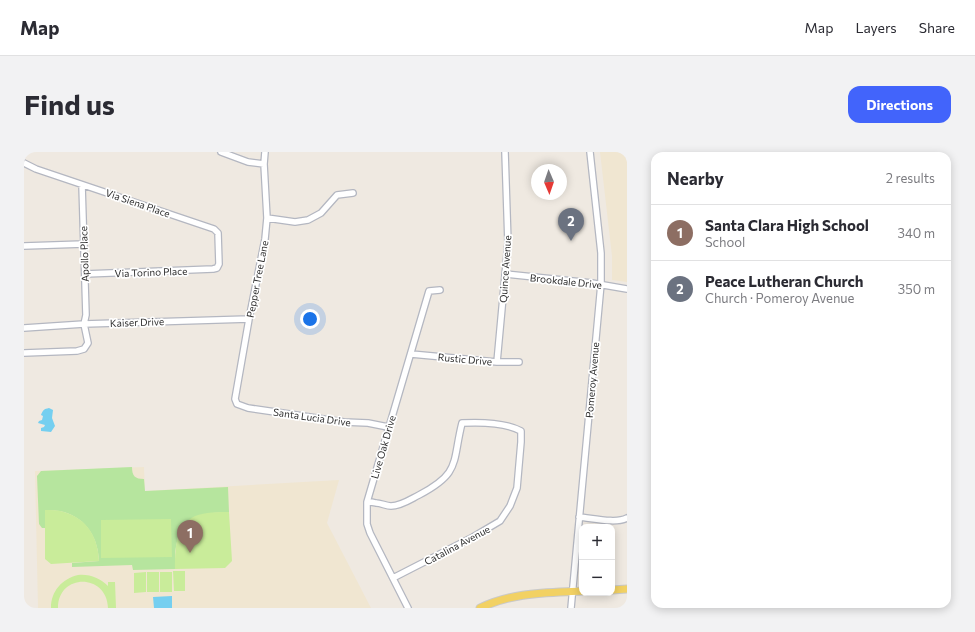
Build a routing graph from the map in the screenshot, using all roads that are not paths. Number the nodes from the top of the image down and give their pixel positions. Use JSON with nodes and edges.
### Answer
{"nodes":[{"id":1,"x":222,"y":152,"type":"edge"},
{"id":2,"x":265,"y":152,"type":"edge"},
{"id":3,"x":505,"y":152,"type":"edge"},
{"id":4,"x":590,"y":152,"type":"edge"},
{"id":5,"x":24,"y":163,"type":"edge"},
{"id":6,"x":264,"y":164,"type":"junction"},
{"id":7,"x":82,"y":185,"type":"junction"},
{"id":8,"x":353,"y":193,"type":"dead end"},
{"id":9,"x":267,"y":218,"type":"junction"},
{"id":10,"x":84,"y":244,"type":"junction"},
{"id":11,"x":24,"y":246,"type":"edge"},
{"id":12,"x":217,"y":268,"type":"joint"},
{"id":13,"x":85,"y":274,"type":"junction"},
{"id":14,"x":505,"y":274,"type":"junction"},
{"id":15,"x":601,"y":284,"type":"junction"},
{"id":16,"x":627,"y":289,"type":"edge"},
{"id":17,"x":440,"y":290,"type":"dead end"},
{"id":18,"x":250,"y":319,"type":"junction"},
{"id":19,"x":84,"y":324,"type":"junction"},
{"id":20,"x":24,"y":328,"type":"edge"},
{"id":21,"x":24,"y":353,"type":"edge"},
{"id":22,"x":411,"y":354,"type":"junction"},
{"id":23,"x":497,"y":362,"type":"junction"},
{"id":24,"x":519,"y":362,"type":"dead end"},
{"id":25,"x":237,"y":404,"type":"joint"},
{"id":26,"x":388,"y":427,"type":"junction"},
{"id":27,"x":367,"y":502,"type":"junction"},
{"id":28,"x":579,"y":517,"type":"junction"},
{"id":29,"x":627,"y":518,"type":"edge"},
{"id":30,"x":393,"y":578,"type":"junction"},
{"id":31,"x":627,"y":589,"type":"edge"},
{"id":32,"x":615,"y":590,"type":"edge"},
{"id":33,"x":572,"y":591,"type":"junction"},
{"id":34,"x":579,"y":591,"type":"edge"},
{"id":35,"x":408,"y":608,"type":"edge"},
{"id":36,"x":480,"y":608,"type":"edge"},
{"id":37,"x":571,"y":608,"type":"edge"}],
"edges":[{"from":1,"to":6,"type":"street"},
{"from":2,"to":6,"type":"street","name":"Pepper Tree Lane"},
{"from":3,"to":14,"type":"street","name":"Quince Avenue"},
{"from":4,"to":15,"type":"street","name":"Pomeroy Avenue"},
{"from":5,"to":7,"type":"street","name":"Via Siena Place"},
{"from":6,"to":9,"type":"street","name":"Pepper Tree Lane"},
{"from":7,"to":10,"type":"street","name":"Apollo Place"},
{"from":7,"to":12,"type":"street","name":"Via Siena Place"},
{"from":8,"to":9,"type":"street"},
{"from":9,"to":18,"type":"street","name":"Pepper Tree Lane"},
{"from":10,"to":11,"type":"street"},
{"from":10,"to":13,"type":"street","name":"Apollo Place"},
{"from":12,"to":13,"type":"street","name":"Via Torino Place"},
{"from":13,"to":19,"type":"street","name":"Apollo Place"},
{"from":14,"to":15,"type":"street","name":"Brookdale Drive"},
{"from":14,"to":23,"type":"street","name":"Quince Avenue"},
{"from":15,"to":16,"type":"street","name":"Brookdale Drive"},
{"from":15,"to":28,"type":"street","name":"Pomeroy Avenue"},
{"from":17,"to":22,"type":"street","name":"Live Oak Drive"},
{"from":18,"to":19,"type":"street","name":"Kaiser Drive"},
{"from":18,"to":25,"type":"street","name":"Pepper Tree Lane"},
{"from":19,"to":20,"type":"street","name":"Kaiser Drive"},
{"from":19,"to":21,"type":"street","name":"Apollo Place"},
{"from":22,"to":23,"type":"street","name":"Rustic Drive"},
{"from":22,"to":26,"type":"street","name":"Live Oak Drive"},
{"from":23,"to":24,"type":"street","name":"Rustic Drive"},
{"from":25,"to":26,"type":"street","name":"Santa Lucia Drive"},
{"from":26,"to":27,"type":"street","name":"Live Oak Drive"},
{"from":27,"to":30,"type":"street","name":"Live Oak Drive"},
{"from":27,"to":30,"type":"street","name":"Catalina Avenue"},
{"from":28,"to":29,"type":"street"},
{"from":28,"to":33,"type":"street","name":"Pomeroy Avenue"},
{"from":30,"to":35,"type":"street","name":"Live Oak Drive"},
{"from":31,"to":32,"type":"main road"},
{"from":33,"to":34,"type":"main road"},
{"from":33,"to":36,"type":"main road"},
{"from":33,"to":37,"type":"street","name":"Pomeroy Avenue"}]}
